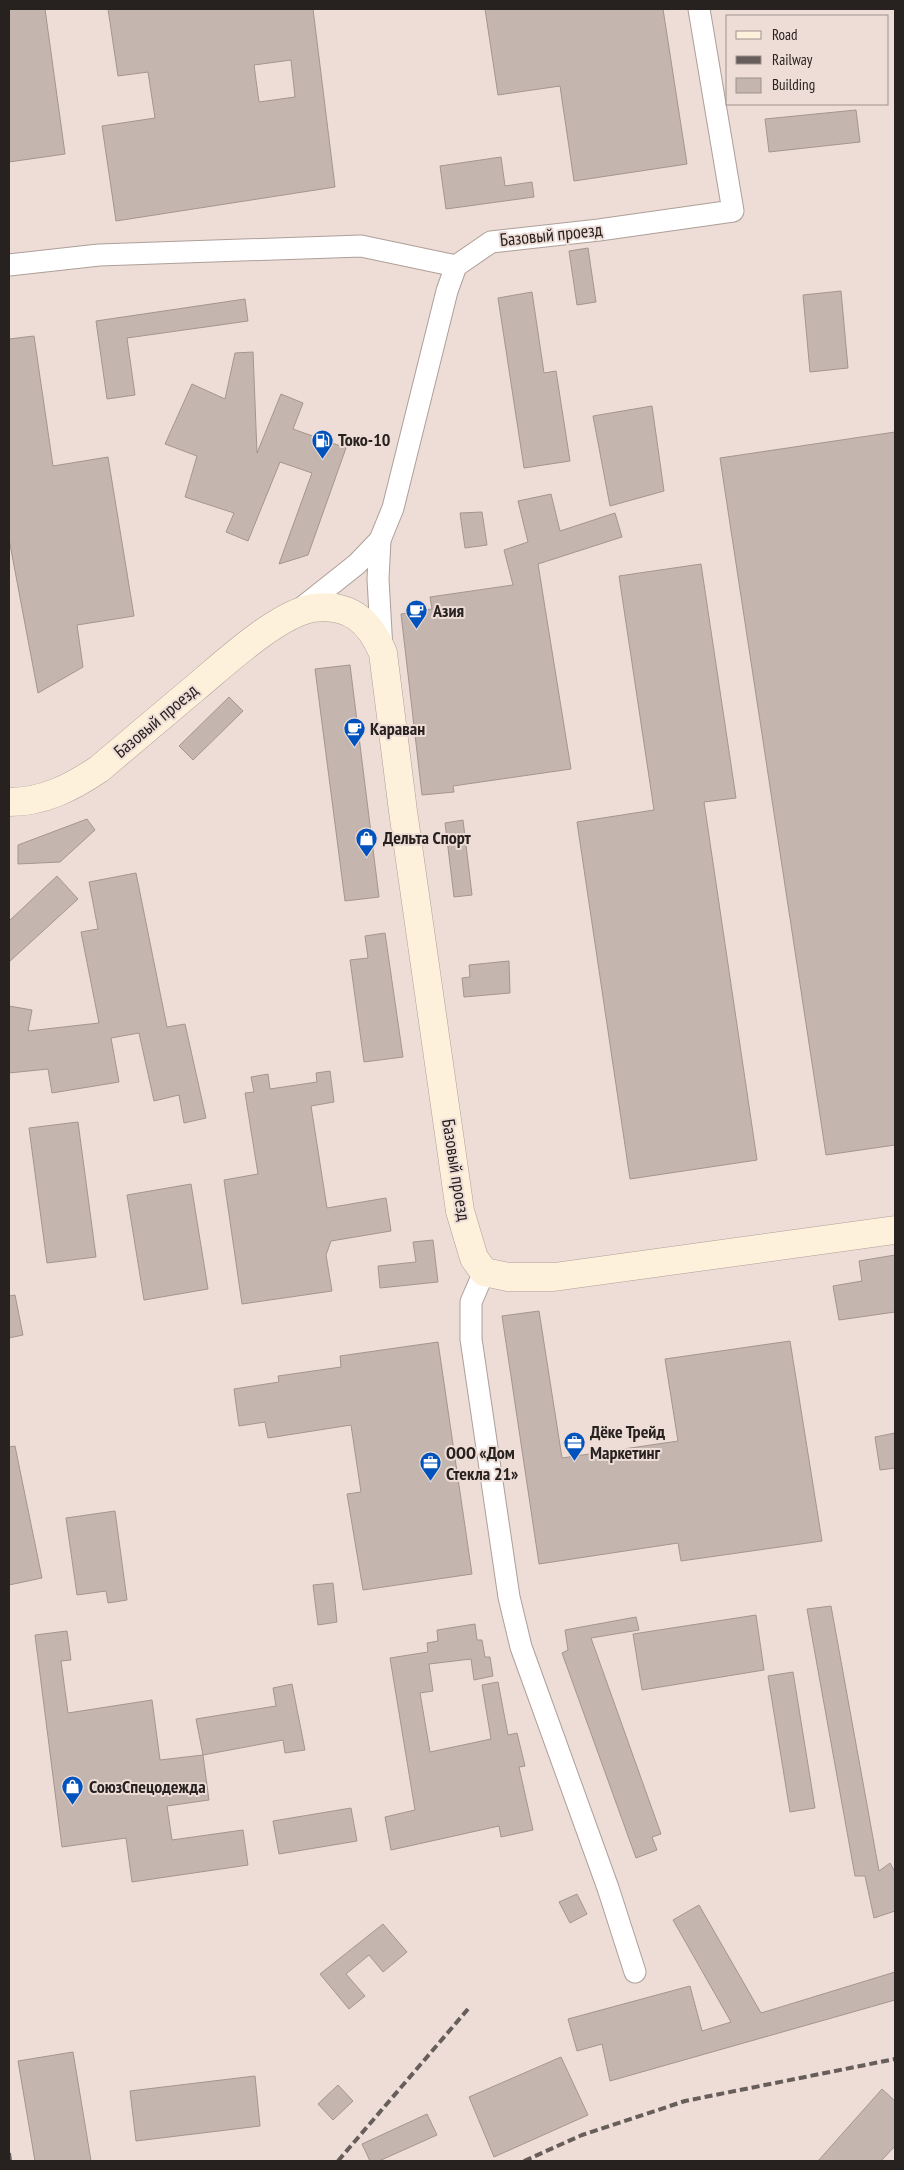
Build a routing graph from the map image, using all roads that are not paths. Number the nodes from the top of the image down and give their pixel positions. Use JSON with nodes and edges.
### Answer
{"nodes":[{"id":1,"x":699,"y":9,"type":"edge"},
{"id":2,"x":9,"y":265,"type":"edge"},
{"id":3,"x":456,"y":266,"type":"junction"},
{"id":4,"x":380,"y":540,"type":"junction"},
{"id":5,"x":292,"y":616,"type":"junction"},
{"id":6,"x":383,"y":653,"type":"junction"},
{"id":7,"x":9,"y":802,"type":"edge"},
{"id":8,"x":895,"y":1230,"type":"edge"},
{"id":9,"x":484,"y":1272,"type":"junction"},
{"id":10,"x":635,"y":1972,"type":"dead end"}],
"edges":[{"from":1,"to":3,"type":"street","name":"Базовый проезд"},
{"from":2,"to":3,"type":"street"},
{"from":3,"to":4,"type":"street","name":"Базовый проезд"},
{"from":4,"to":5,"type":"street","name":"Базовый проезд"},
{"from":4,"to":6,"type":"street","name":"Базовый проезд"},
{"from":5,"to":6,"type":"street","name":"Базовый проезд"},
{"from":5,"to":7,"type":"street","name":"Базовый проезд"},
{"from":6,"to":9,"type":"street","name":"Базовый проезд"},
{"from":8,"to":9,"type":"street"},
{"from":9,"to":10,"type":"street"}]}
